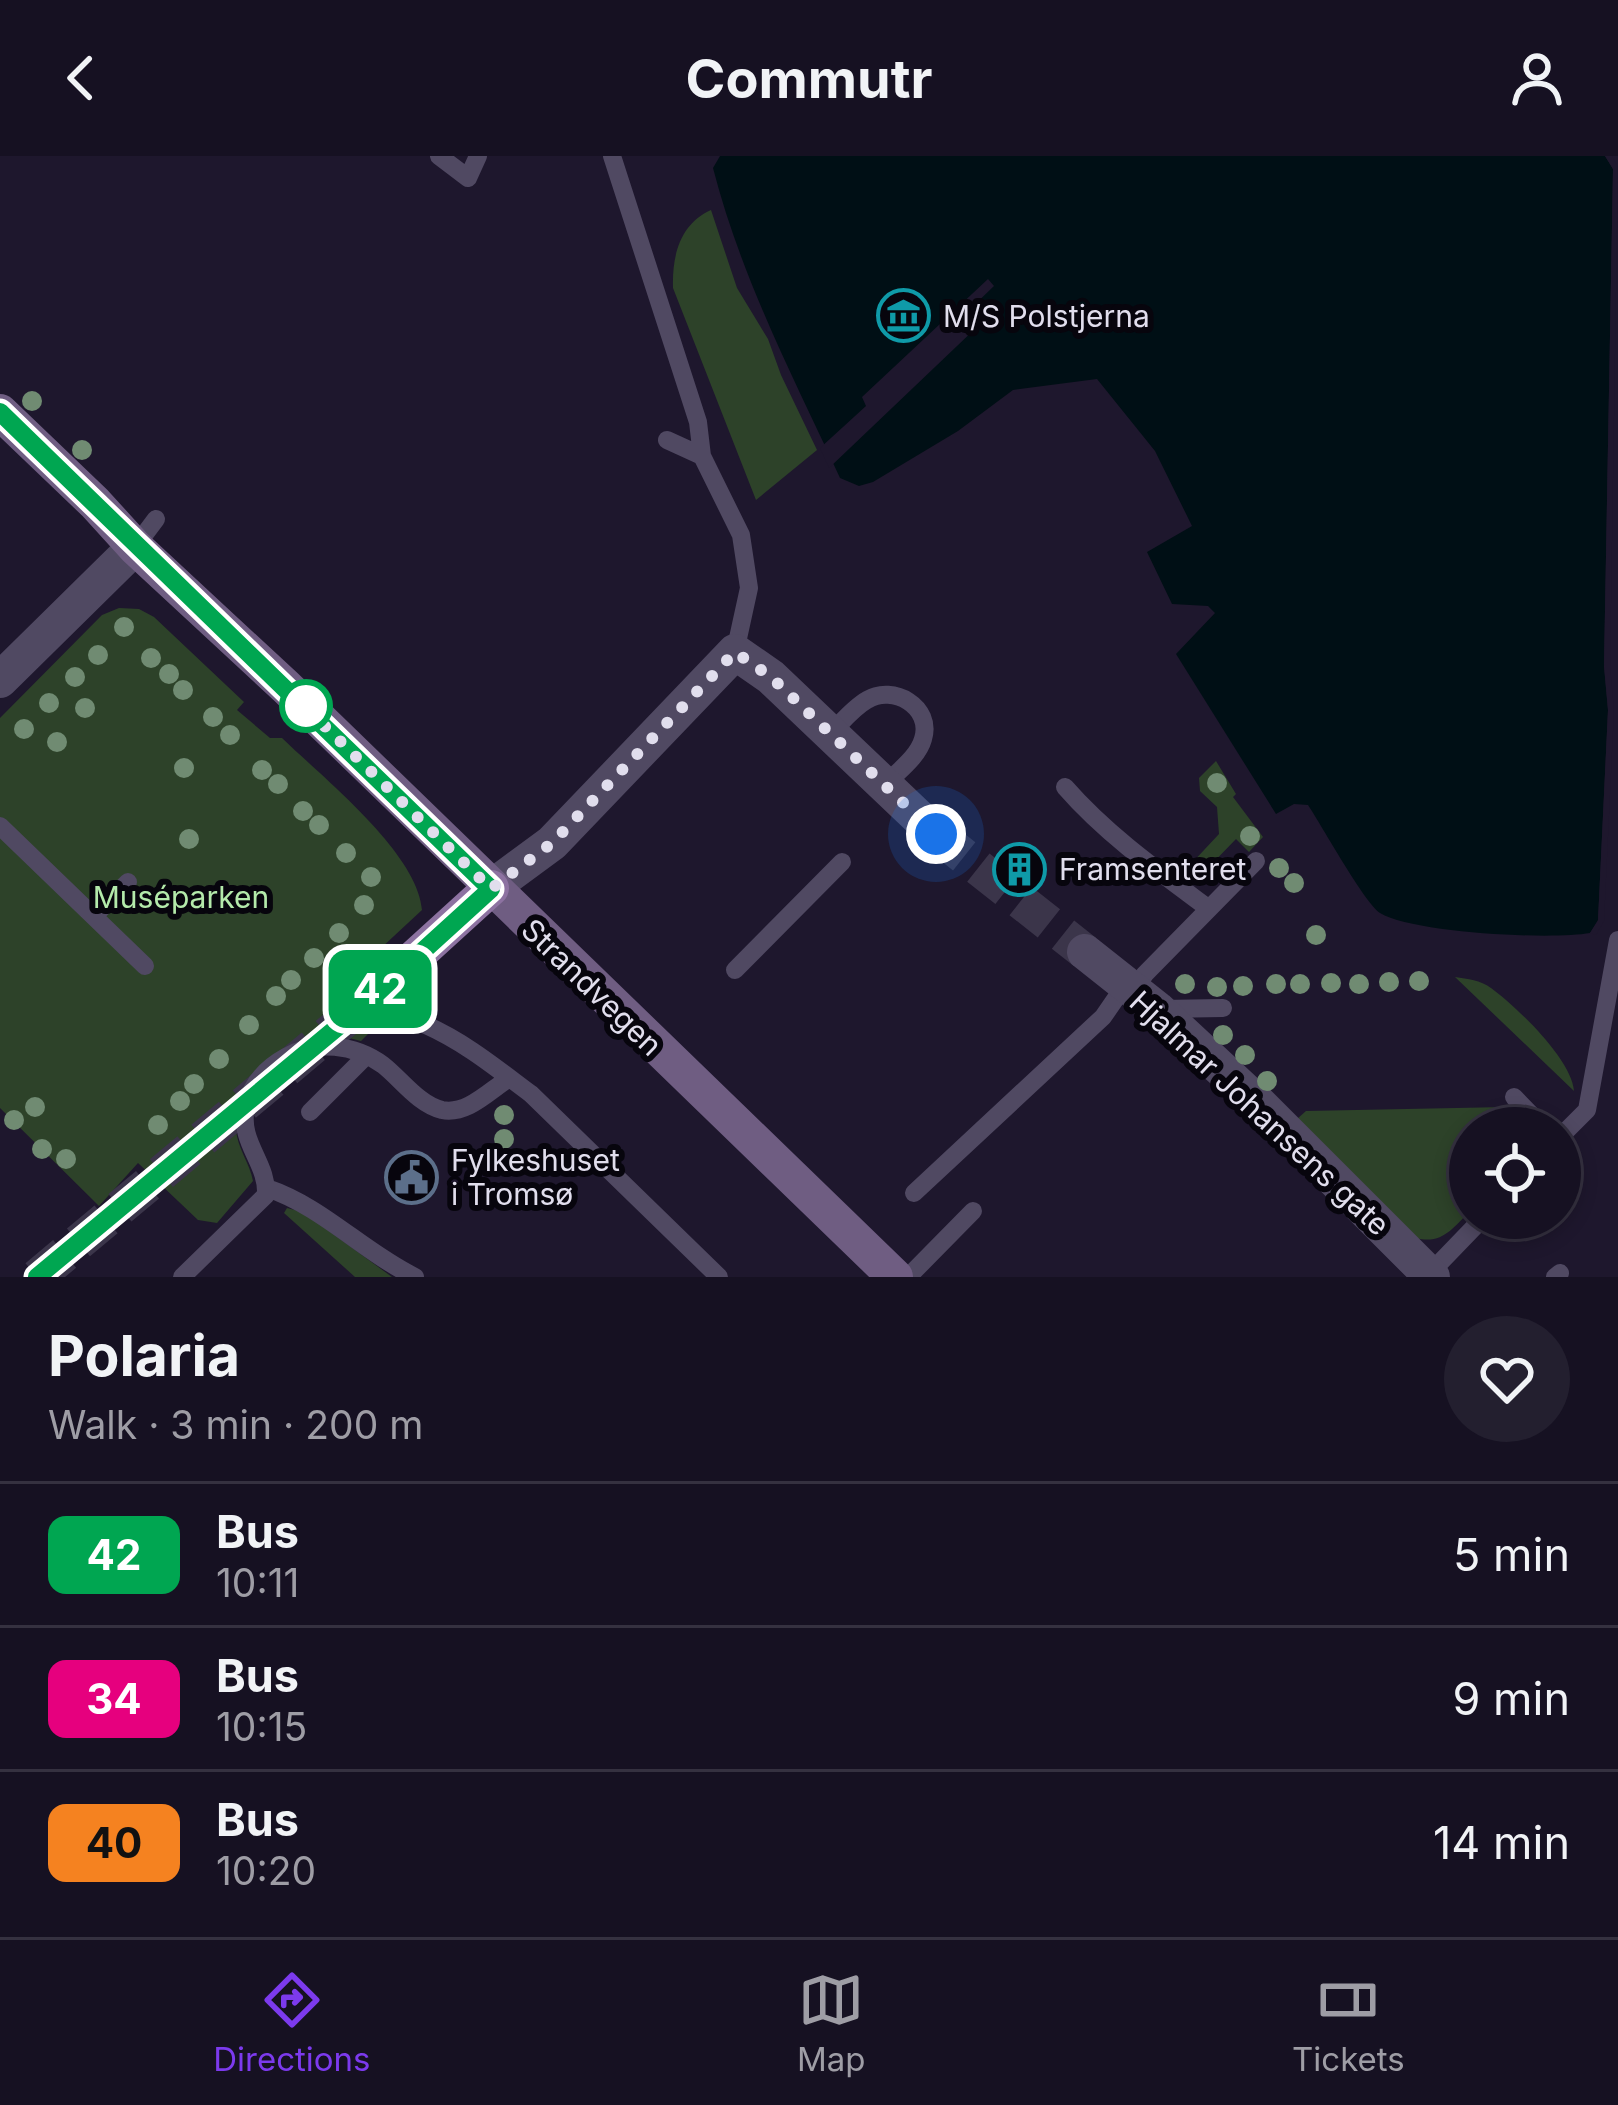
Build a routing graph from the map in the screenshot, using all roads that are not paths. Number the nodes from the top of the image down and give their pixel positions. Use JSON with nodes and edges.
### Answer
{"nodes":[{"id":1,"x":439,"y":156,"type":"edge"},
{"id":2,"x":478,"y":156,"type":"edge"},
{"id":3,"x":613,"y":156,"type":"edge"},
{"id":4,"x":0,"y":412,"type":"edge"},
{"id":5,"x":667,"y":440,"type":"dead end"},
{"id":6,"x":702,"y":456,"type":"junction"},
{"id":7,"x":146,"y":533,"type":"junction"},
{"id":8,"x":735,"y":652,"type":"junction"},
{"id":9,"x":0,"y":680,"type":"edge"},
{"id":10,"x":831,"y":734,"type":"junction"},
{"id":11,"x":886,"y":784,"type":"junction"},
{"id":12,"x":1065,"y":787,"type":"dead end"},
{"id":13,"x":0,"y":826,"type":"edge"},
{"id":14,"x":936,"y":834,"type":"tunnel mouth"},
{"id":15,"x":1256,"y":861,"type":"dead end"},
{"id":16,"x":842,"y":862,"type":"dead end"},
{"id":17,"x":128,"y":882,"type":"dead end"},
{"id":18,"x":491,"y":889,"type":"junction"},
{"id":19,"x":1208,"y":908,"type":"junction"},
{"id":20,"x":94,"y":916,"type":"junction"},
{"id":21,"x":1618,"y":940,"type":"edge"},
{"id":22,"x":1085,"y":952,"type":"tunnel mouth"},
{"id":23,"x":145,"y":966,"type":"dead end"},
{"id":24,"x":735,"y":970,"type":"dead end"},
{"id":25,"x":1138,"y":995,"type":"junction"},
{"id":26,"x":1223,"y":1008,"type":"dead end"},
{"id":27,"x":358,"y":1010,"type":"tunnel mouth"},
{"id":28,"x":426,"y":1025,"type":"dead end"},
{"id":29,"x":366,"y":1056,"type":"junction"},
{"id":30,"x":508,"y":1079,"type":"junction"},
{"id":31,"x":1514,"y":1097,"type":"dead end"},
{"id":32,"x":1524,"y":1107,"type":"edge"},
{"id":33,"x":310,"y":1112,"type":"dead end"},
{"id":34,"x":1581,"y":1116,"type":"edge"},
{"id":35,"x":267,"y":1188,"type":"junction"},
{"id":36,"x":914,"y":1193,"type":"dead end"},
{"id":37,"x":974,"y":1211,"type":"dead end"},
{"id":38,"x":1464,"y":1239,"type":"edge"},
{"id":39,"x":1430,"y":1276,"type":"edge"},
{"id":40,"x":182,"y":1277,"type":"edge"},
{"id":41,"x":415,"y":1277,"type":"edge"},
{"id":42,"x":719,"y":1277,"type":"edge"},
{"id":43,"x":895,"y":1277,"type":"edge"},
{"id":44,"x":908,"y":1277,"type":"edge"}],
"edges":[{"from":1,"to":2,"type":"lane"},
{"from":3,"to":6,"type":"lane"},
{"from":4,"to":7,"type":"street","name":"Strandvegen"},
{"from":5,"to":6,"type":"lane"},
{"from":6,"to":8,"type":"lane"},
{"from":7,"to":9,"type":"street"},
{"from":7,"to":18,"type":"street","name":"Strandvegen"},
{"from":8,"to":10,"type":"street"},
{"from":8,"to":18,"type":"street"},
{"from":10,"to":11,"type":"street"},
{"from":10,"to":11,"type":"lane"},
{"from":11,"to":14,"type":"street"},
{"from":12,"to":19,"type":"lane"},
{"from":13,"to":20,"type":"lane"},
{"from":15,"to":19,"type":"lane"},
{"from":16,"to":24,"type":"lane"},
{"from":17,"to":20,"type":"lane"},
{"from":18,"to":27,"type":"main road"},
{"from":18,"to":43,"type":"street","name":"Strandvegen"},
{"from":19,"to":25,"type":"lane"},
{"from":20,"to":23,"type":"lane"},
{"from":21,"to":34,"type":"lane"},
{"from":22,"to":25,"type":"street","name":"Hjalmar Johansens gate"},
{"from":25,"to":26,"type":"lane"},
{"from":25,"to":36,"type":"lane"},
{"from":25,"to":39,"type":"street","name":"Hjalmar Johansens gate"},
{"from":28,"to":30,"type":"lane"},
{"from":29,"to":30,"type":"lane"},
{"from":29,"to":33,"type":"lane"},
{"from":29,"to":35,"type":"lane"},
{"from":30,"to":42,"type":"lane"},
{"from":31,"to":32,"type":"lane"},
{"from":35,"to":40,"type":"lane"},
{"from":35,"to":41,"type":"lane"},
{"from":37,"to":44,"type":"lane"},
{"from":38,"to":39,"type":"lane"}]}
